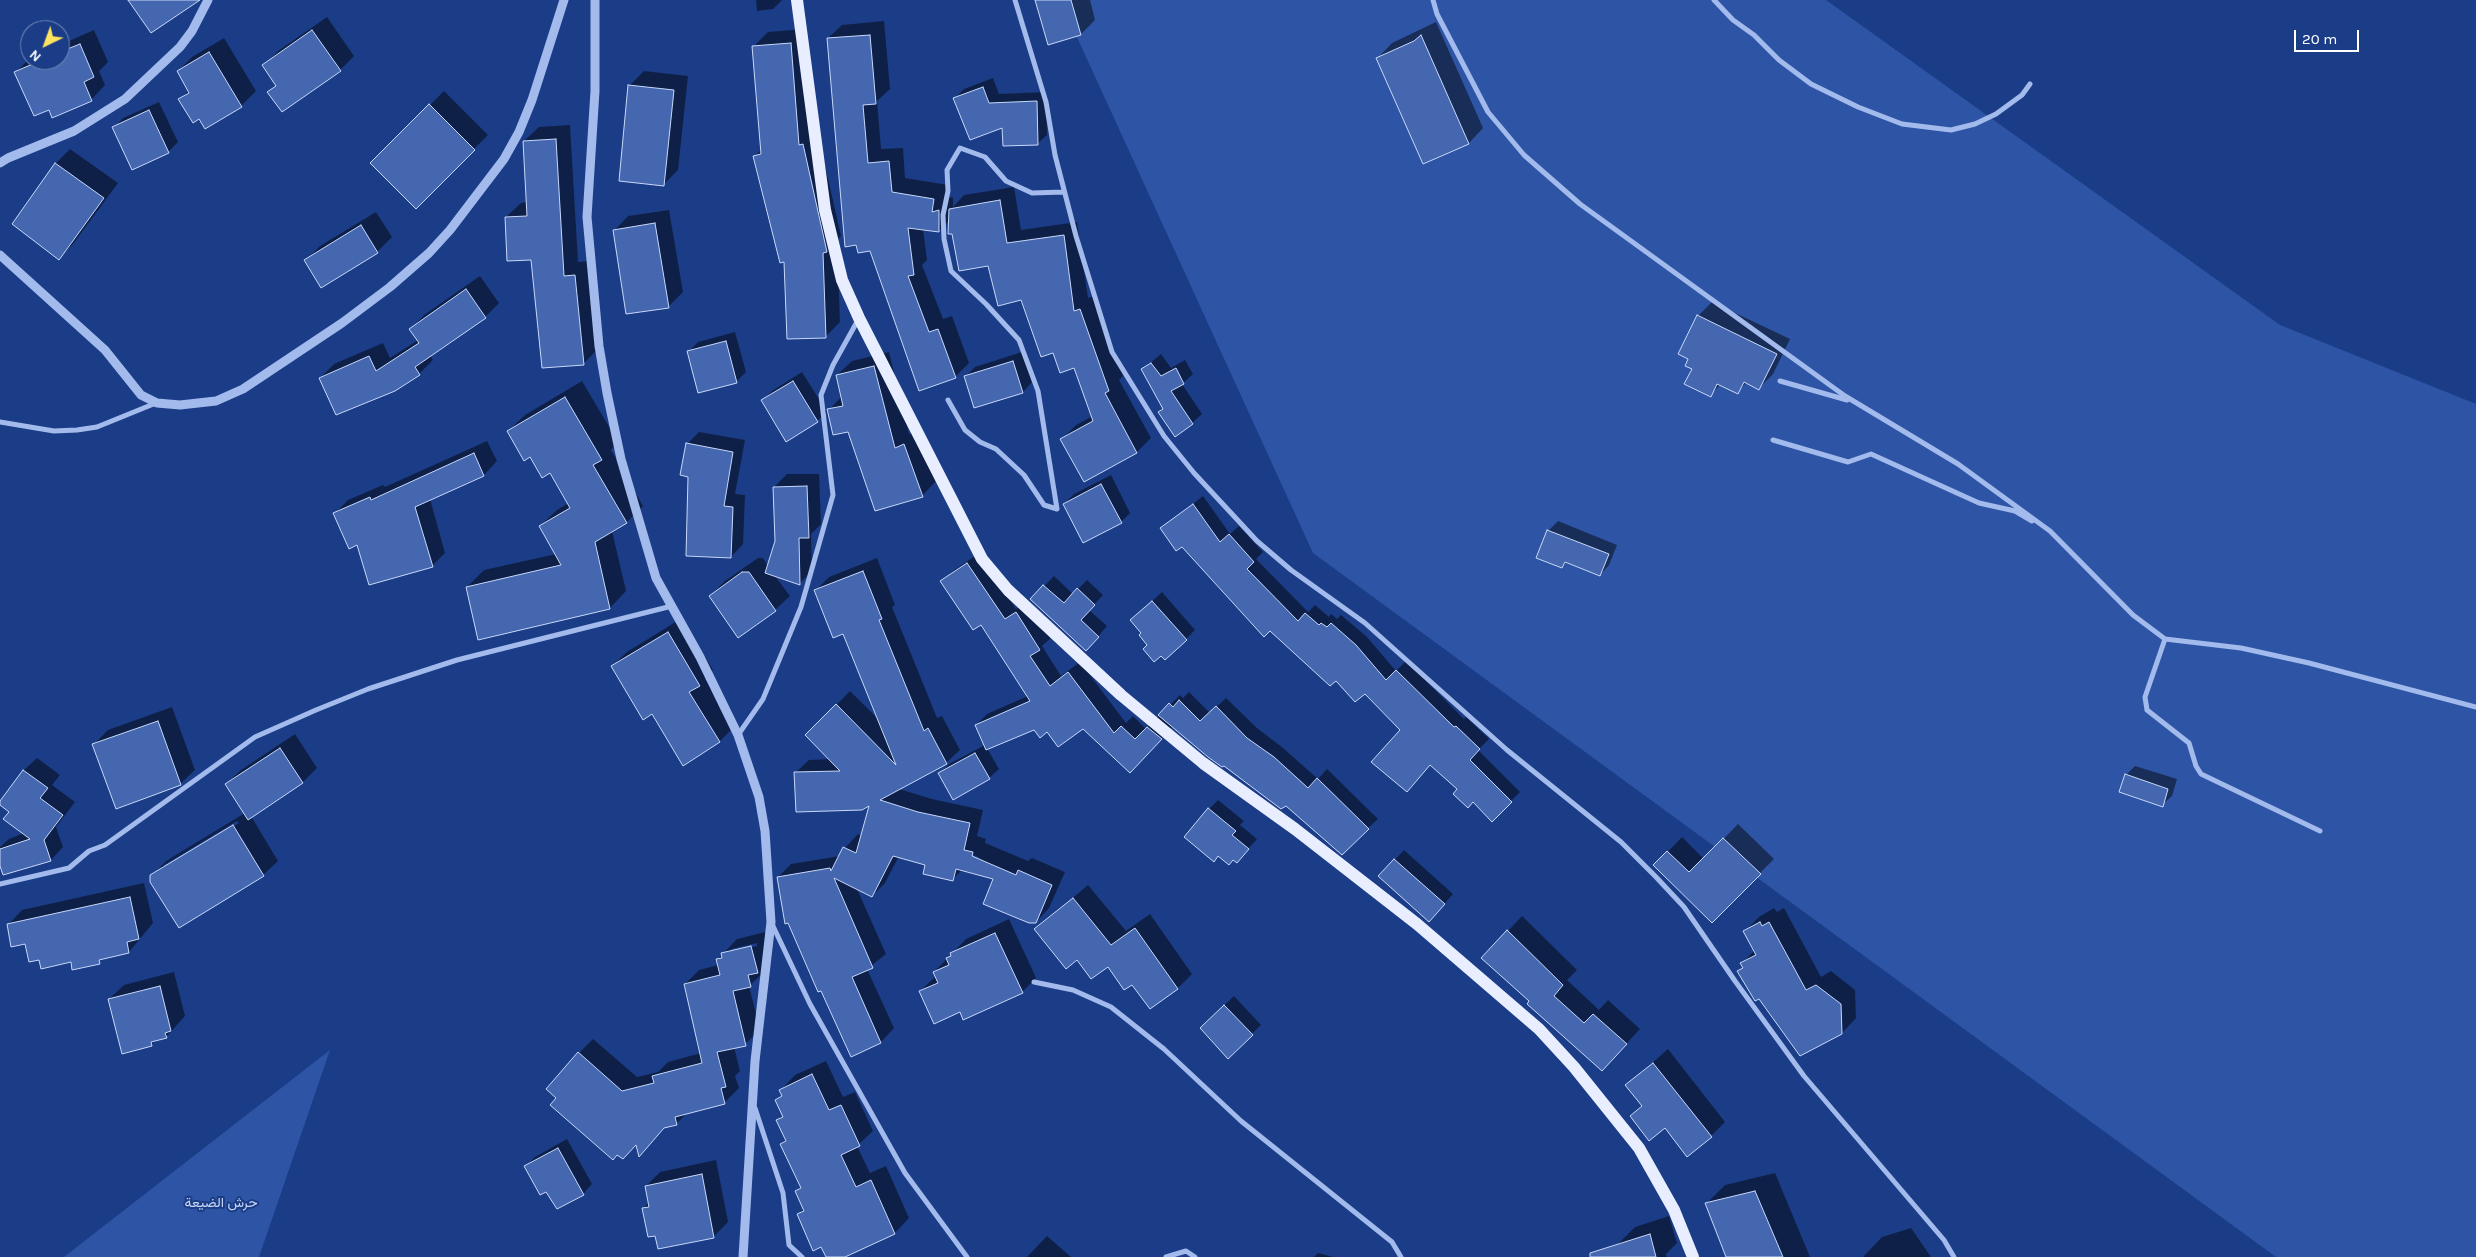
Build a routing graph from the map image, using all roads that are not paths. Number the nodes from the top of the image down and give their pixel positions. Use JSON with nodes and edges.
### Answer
{"nodes":[{"id":1,"x":208,"y":0,"type":"edge"},
{"id":2,"x":564,"y":0,"type":"edge"},
{"id":3,"x":595,"y":0,"type":"edge"},
{"id":4,"x":796,"y":0,"type":"edge"},
{"id":5,"x":1015,"y":0,"type":"edge"},
{"id":6,"x":1433,"y":0,"type":"edge"},
{"id":7,"x":1714,"y":0,"type":"edge"},
{"id":8,"x":2030,"y":84,"type":"dead end"},
{"id":9,"x":0,"y":163,"type":"edge"},
{"id":10,"x":1064,"y":192,"type":"junction"},
{"id":11,"x":0,"y":255,"type":"edge"},
{"id":12,"x":859,"y":318,"type":"junction"},
{"id":13,"x":1780,"y":381,"type":"dead end"},
{"id":14,"x":948,"y":400,"type":"dead end"},
{"id":15,"x":1853,"y":401,"type":"junction"},
{"id":16,"x":157,"y":403,"type":"junction"},
{"id":17,"x":0,"y":422,"type":"edge"},
{"id":18,"x":1773,"y":440,"type":"dead end"},
{"id":19,"x":2050,"y":531,"type":"junction"},
{"id":20,"x":672,"y":606,"type":"junction"},
{"id":21,"x":2165,"y":639,"type":"junction"},
{"id":22,"x":2476,"y":707,"type":"edge"},
{"id":23,"x":738,"y":736,"type":"junction"},
{"id":24,"x":2320,"y":831,"type":"dead end"},
{"id":25,"x":0,"y":884,"type":"edge"},
{"id":26,"x":771,"y":922,"type":"junction"},
{"id":27,"x":1034,"y":982,"type":"dead end"},
{"id":28,"x":752,"y":1100,"type":"junction"},
{"id":29,"x":743,"y":1257,"type":"edge"},
{"id":30,"x":802,"y":1257,"type":"edge"},
{"id":31,"x":967,"y":1257,"type":"edge"},
{"id":32,"x":1166,"y":1257,"type":"edge"},
{"id":33,"x":1195,"y":1257,"type":"edge"},
{"id":34,"x":1401,"y":1257,"type":"edge"},
{"id":35,"x":1693,"y":1257,"type":"edge"},
{"id":36,"x":1954,"y":1257,"type":"edge"}],
"edges":[{"from":1,"to":9,"type":"street"},
{"from":2,"to":16,"type":"street"},
{"from":3,"to":20,"type":"street"},
{"from":4,"to":12,"type":"main road"},
{"from":5,"to":10,"type":"street"},
{"from":6,"to":15,"type":"street"},
{"from":7,"to":8,"type":"street"},
{"from":10,"to":14,"type":"street"},
{"from":10,"to":36,"type":"street"},
{"from":11,"to":16,"type":"street"},
{"from":12,"to":23,"type":"street"},
{"from":12,"to":35,"type":"main road"},
{"from":13,"to":15,"type":"street"},
{"from":15,"to":19,"type":"street"},
{"from":16,"to":17,"type":"street"},
{"from":18,"to":19,"type":"street"},
{"from":19,"to":21,"type":"street"},
{"from":20,"to":23,"type":"street"},
{"from":20,"to":25,"type":"street"},
{"from":21,"to":22,"type":"street"},
{"from":21,"to":24,"type":"street"},
{"from":23,"to":26,"type":"street"},
{"from":26,"to":28,"type":"street"},
{"from":26,"to":31,"type":"street"},
{"from":27,"to":34,"type":"street"},
{"from":28,"to":29,"type":"street"},
{"from":28,"to":30,"type":"street"},
{"from":32,"to":33,"type":"street"}]}
